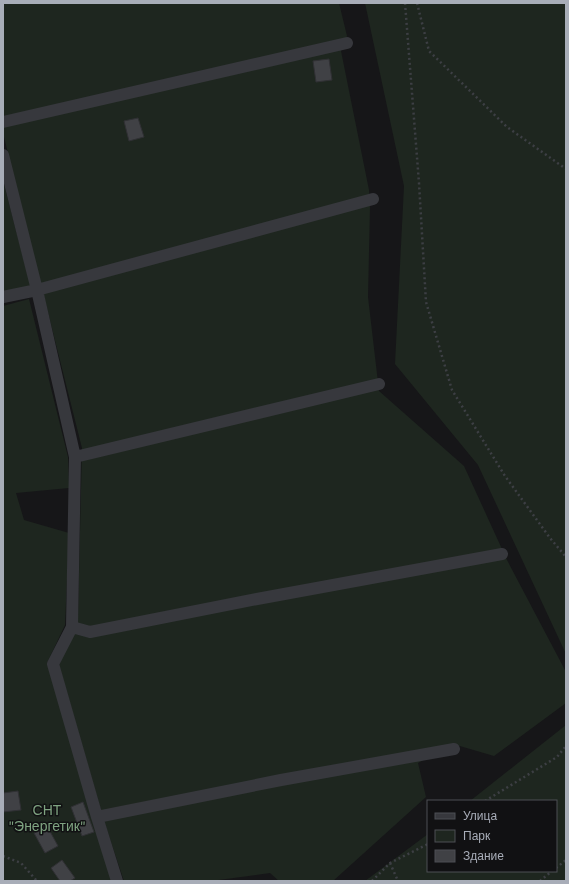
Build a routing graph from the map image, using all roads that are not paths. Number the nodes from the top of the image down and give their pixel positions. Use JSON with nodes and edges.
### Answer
{"nodes":[{"id":1,"x":347,"y":43,"type":"dead end"},
{"id":2,"x":3,"y":122,"type":"edge"},
{"id":3,"x":3,"y":155,"type":"edge"},
{"id":4,"x":374,"y":199,"type":"dead end"},
{"id":5,"x":37,"y":290,"type":"junction"},
{"id":6,"x":3,"y":297,"type":"edge"},
{"id":7,"x":379,"y":384,"type":"dead end"},
{"id":8,"x":75,"y":457,"type":"junction"},
{"id":9,"x":502,"y":554,"type":"dead end"},
{"id":10,"x":72,"y":627,"type":"junction"},
{"id":11,"x":454,"y":750,"type":"dead end"},
{"id":12,"x":96,"y":816,"type":"junction"},
{"id":13,"x":117,"y":881,"type":"edge"}],
"edges":[{"from":1,"to":2,"type":"street"},
{"from":3,"to":5,"type":"street"},
{"from":4,"to":5,"type":"street"},
{"from":5,"to":6,"type":"street"},
{"from":5,"to":8,"type":"street"},
{"from":7,"to":8,"type":"street"},
{"from":8,"to":10,"type":"street"},
{"from":9,"to":10,"type":"street"},
{"from":10,"to":12,"type":"street"},
{"from":11,"to":12,"type":"street"},
{"from":12,"to":13,"type":"street"}]}
